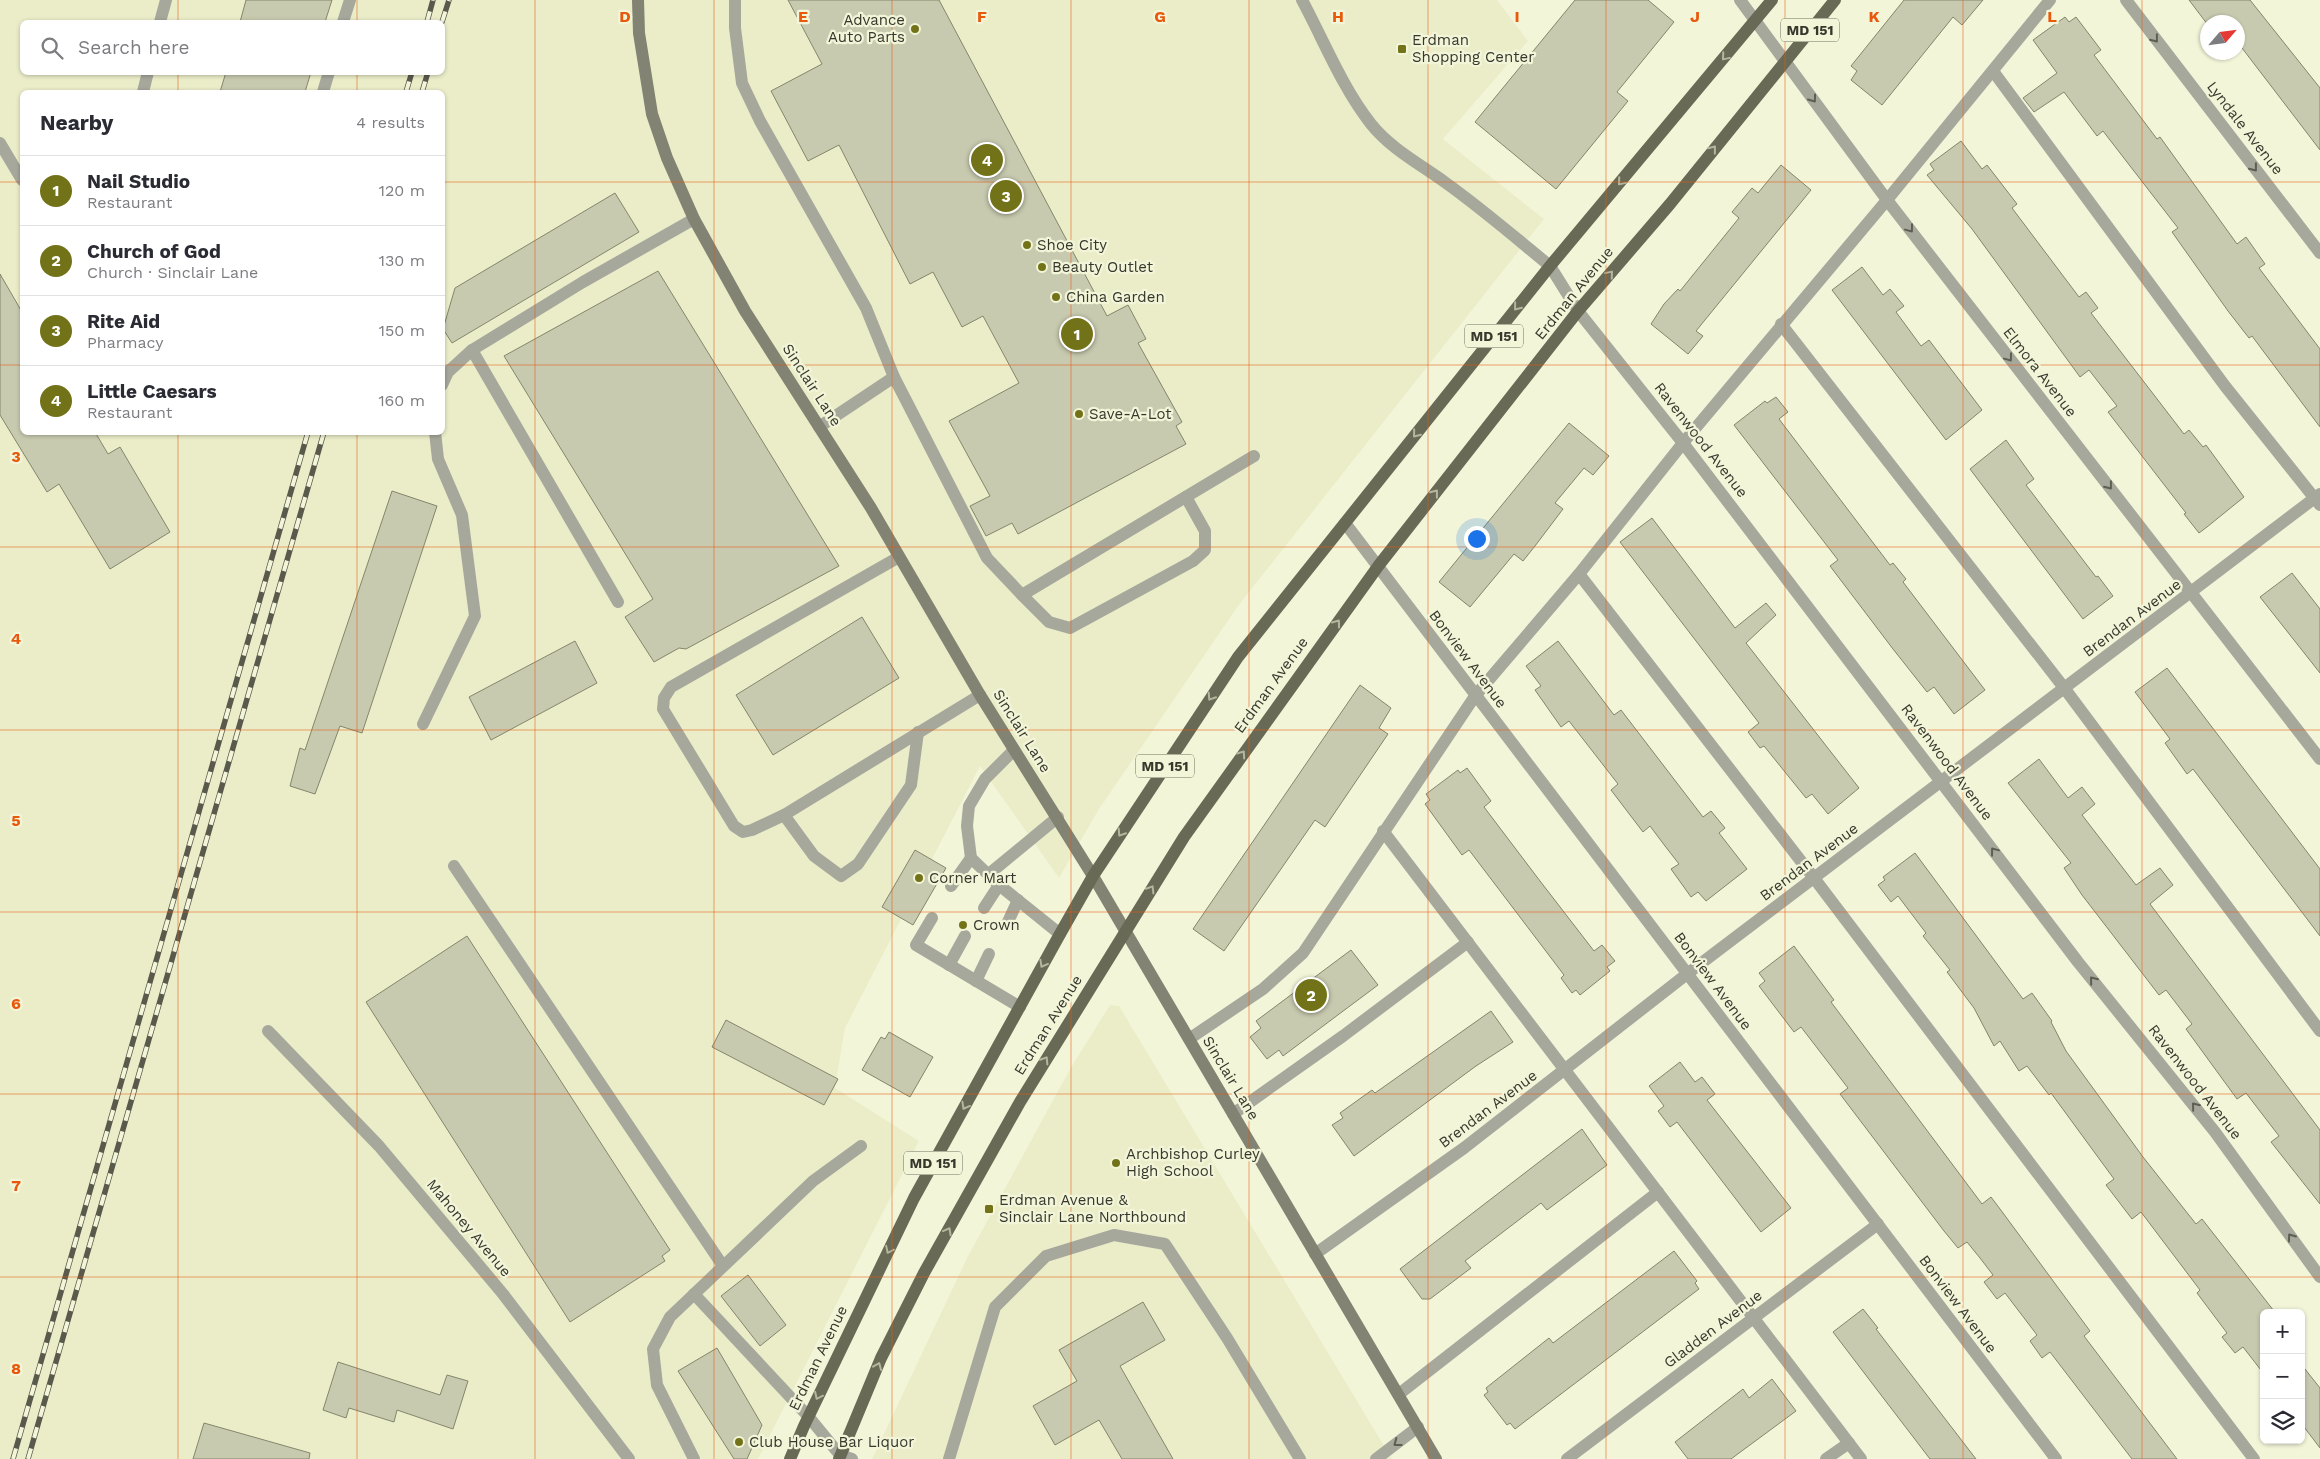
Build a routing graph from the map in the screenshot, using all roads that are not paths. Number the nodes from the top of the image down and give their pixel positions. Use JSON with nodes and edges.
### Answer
{"nodes":[{"id":1,"x":166,"y":0,"type":"edge"},
{"id":2,"x":350,"y":0,"type":"edge"},
{"id":3,"x":638,"y":0,"type":"edge"},
{"id":4,"x":735,"y":0,"type":"edge"},
{"id":5,"x":1302,"y":0,"type":"edge"},
{"id":6,"x":1740,"y":0,"type":"edge"},
{"id":7,"x":1772,"y":0,"type":"edge"},
{"id":8,"x":1834,"y":0,"type":"edge"},
{"id":9,"x":2050,"y":0,"type":"edge"},
{"id":10,"x":2126,"y":0,"type":"edge"},
{"id":11,"x":161,"y":20,"type":"edge"},
{"id":12,"x":344,"y":20,"type":"edge"},
{"id":13,"x":1756,"y":20,"type":"junction"},
{"id":14,"x":1785,"y":59,"type":"junction"},
{"id":15,"x":1993,"y":71,"type":"junction"},
{"id":16,"x":147,"y":75,"type":"edge"},
{"id":17,"x":328,"y":75,"type":"edge"},
{"id":18,"x":144,"y":90,"type":"edge"},
{"id":19,"x":324,"y":90,"type":"edge"},
{"id":20,"x":0,"y":143,"type":"edge"},
{"id":21,"x":20,"y":177,"type":"edge"},
{"id":22,"x":1888,"y":200,"type":"junction"},
{"id":23,"x":694,"y":219,"type":"junction"},
{"id":24,"x":2320,"y":253,"type":"edge"},
{"id":25,"x":1550,"y":266,"type":"junction"},
{"id":26,"x":1578,"y":311,"type":"junction"},
{"id":27,"x":1781,"y":324,"type":"junction"},
{"id":28,"x":472,"y":350,"type":"junction"},
{"id":29,"x":894,"y":377,"type":"junction"},
{"id":30,"x":445,"y":378,"type":"edge"},
{"id":31,"x":819,"y":427,"type":"junction"},
{"id":32,"x":435,"y":435,"type":"edge"},
{"id":33,"x":1683,"y":443,"type":"junction"},
{"id":34,"x":1254,"y":456,"type":"dead end"},
{"id":35,"x":1186,"y":497,"type":"junction"},
{"id":36,"x":2318,"y":499,"type":"edge"},
{"id":37,"x":1345,"y":523,"type":"junction"},
{"id":38,"x":899,"y":557,"type":"junction"},
{"id":39,"x":1379,"y":565,"type":"junction"},
{"id":40,"x":1579,"y":574,"type":"junction"},
{"id":41,"x":2191,"y":592,"type":"junction"},
{"id":42,"x":1022,"y":596,"type":"junction"},
{"id":43,"x":618,"y":602,"type":"dead end"},
{"id":44,"x":2066,"y":688,"type":"junction"},
{"id":45,"x":980,"y":696,"type":"junction"},
{"id":46,"x":1475,"y":696,"type":"junction"},
{"id":47,"x":422,"y":724,"type":"dead end"},
{"id":48,"x":918,"y":732,"type":"junction"},
{"id":49,"x":1014,"y":750,"type":"junction"},
{"id":50,"x":2320,"y":759,"type":"edge"},
{"id":51,"x":1942,"y":783,"type":"junction"},
{"id":52,"x":784,"y":815,"type":"junction"},
{"id":53,"x":1058,"y":818,"type":"junction"},
{"id":54,"x":1383,"y":831,"type":"junction"},
{"id":55,"x":971,"y":858,"type":"junction"},
{"id":56,"x":454,"y":866,"type":"dead end"},
{"id":57,"x":989,"y":874,"type":"junction"},
{"id":58,"x":1093,"y":876,"type":"junction"},
{"id":59,"x":1814,"y":878,"type":"junction"},
{"id":60,"x":999,"y":885,"type":"junction"},
{"id":61,"x":952,"y":886,"type":"dead end"},
{"id":62,"x":1018,"y":900,"type":"junction"},
{"id":63,"x":984,"y":908,"type":"dead end"},
{"id":64,"x":932,"y":918,"type":"dead end"},
{"id":65,"x":1007,"y":924,"type":"dead end"},
{"id":66,"x":1126,"y":931,"type":"junction"},
{"id":67,"x":1060,"y":934,"type":"junction"},
{"id":68,"x":965,"y":936,"type":"dead end"},
{"id":69,"x":1468,"y":942,"type":"junction"},
{"id":70,"x":989,"y":954,"type":"dead end"},
{"id":71,"x":949,"y":965,"type":"junction"},
{"id":72,"x":1687,"y":974,"type":"junction"},
{"id":73,"x":976,"y":981,"type":"junction"},
{"id":74,"x":1020,"y":1007,"type":"junction"},
{"id":75,"x":268,"y":1031,"type":"dead end"},
{"id":76,"x":2320,"y":1031,"type":"edge"},
{"id":77,"x":1189,"y":1039,"type":"junction"},
{"id":78,"x":1565,"y":1070,"type":"junction"},
{"id":79,"x":1233,"y":1114,"type":"junction"},
{"id":80,"x":861,"y":1146,"type":"dead end"},
{"id":81,"x":1658,"y":1192,"type":"junction"},
{"id":82,"x":1878,"y":1224,"type":"junction"},
{"id":83,"x":1316,"y":1254,"type":"junction"},
{"id":84,"x":723,"y":1266,"type":"junction"},
{"id":85,"x":2319,"y":1272,"type":"edge"},
{"id":86,"x":694,"y":1294,"type":"junction"},
{"id":87,"x":1754,"y":1318,"type":"junction"},
{"id":88,"x":1399,"y":1394,"type":"junction"},
{"id":89,"x":808,"y":1416,"type":"junction"},
{"id":90,"x":1418,"y":1427,"type":"junction"},
{"id":91,"x":1848,"y":1443,"type":"junction"},
{"id":92,"x":844,"y":1458,"type":"edge"},
{"id":93,"x":629,"y":1459,"type":"edge"},
{"id":94,"x":694,"y":1459,"type":"edge"},
{"id":95,"x":790,"y":1459,"type":"edge"},
{"id":96,"x":949,"y":1459,"type":"edge"},
{"id":97,"x":1300,"y":1459,"type":"edge"},
{"id":98,"x":1376,"y":1459,"type":"edge"},
{"id":99,"x":1436,"y":1459,"type":"edge"},
{"id":100,"x":1568,"y":1459,"type":"edge"},
{"id":101,"x":1826,"y":1459,"type":"edge"},
{"id":102,"x":1861,"y":1459,"type":"edge"},
{"id":103,"x":2056,"y":1459,"type":"edge"},
{"id":104,"x":2254,"y":1459,"type":"edge"}],
"edges":[{"from":1,"to":11,"type":"street"},
{"from":2,"to":12,"type":"street"},
{"from":3,"to":23,"type":"main road","name":"Sinclair Lane"},
{"from":4,"to":29,"type":"street"},
{"from":5,"to":25,"type":"street","name":"Ravenwood Avenue"},
{"from":6,"to":13,"type":"street","name":"Elmora Avenue"},
{"from":7,"to":13,"type":"main road","name":"Erdman Avenue","number":"MD 151"},
{"from":8,"to":14,"type":"main road","name":"Erdman Avenue","number":"MD 151"},
{"from":9,"to":15,"type":"street"},
{"from":10,"to":24,"type":"street","name":"Lyndale Avenue","one_way":true},
{"from":13,"to":14,"type":"street","name":"Elmora Avenue"},
{"from":13,"to":25,"type":"main road","name":"Erdman Avenue","number":"MD 151","one_way":true},
{"from":14,"to":22,"type":"street","name":"Elmora Avenue","one_way":true},
{"from":26,"to":14,"type":"main road","name":"Erdman Avenue","number":"MD 151","one_way":true},
{"from":15,"to":22,"type":"street"},
{"from":15,"to":36,"type":"street"},
{"from":16,"to":18,"type":"street"},
{"from":17,"to":19,"type":"street"},
{"from":20,"to":21,"type":"street"},
{"from":22,"to":27,"type":"street"},
{"from":22,"to":41,"type":"street","name":"Elmora Avenue","one_way":true},
{"from":23,"to":28,"type":"street"},
{"from":23,"to":31,"type":"main road","name":"Sinclair Lane"},
{"from":25,"to":26,"type":"street","name":"Ravenwood Avenue"},
{"from":25,"to":37,"type":"main road","name":"Erdman Avenue","number":"MD 151","one_way":true},
{"from":26,"to":33,"type":"street","name":"Ravenwood Avenue"},
{"from":39,"to":26,"type":"main road","name":"Erdman Avenue","number":"MD 151","one_way":true},
{"from":27,"to":33,"type":"street"},
{"from":27,"to":44,"type":"street"},
{"from":28,"to":30,"type":"street"},
{"from":28,"to":43,"type":"street"},
{"from":29,"to":31,"type":"street"},
{"from":29,"to":42,"type":"street"},
{"from":31,"to":38,"type":"main road","name":"Sinclair Lane"},
{"from":32,"to":47,"type":"street"},
{"from":33,"to":40,"type":"street"},
{"from":33,"to":51,"type":"street","name":"Ravenwood Avenue"},
{"from":34,"to":35,"type":"street"},
{"from":35,"to":42,"type":"street"},
{"from":35,"to":42,"type":"street"},
{"from":36,"to":41,"type":"street","name":"Brendan Avenue"},
{"from":37,"to":39,"type":"street","name":"Bonview Avenue"},
{"from":37,"to":58,"type":"main road","name":"Erdman Avenue","number":"MD 151","one_way":true},
{"from":38,"to":45,"type":"main road","name":"Sinclair Lane"},
{"from":38,"to":52,"type":"street"},
{"from":39,"to":46,"type":"street","name":"Bonview Avenue"},
{"from":66,"to":39,"type":"main road","name":"Erdman Avenue","number":"MD 151","one_way":true},
{"from":40,"to":46,"type":"street"},
{"from":40,"to":59,"type":"street"},
{"from":41,"to":44,"type":"street","name":"Brendan Avenue"},
{"from":41,"to":50,"type":"street","name":"Elmora Avenue"},
{"from":44,"to":51,"type":"street","name":"Brendan Avenue"},
{"from":44,"to":76,"type":"street"},
{"from":45,"to":48,"type":"street"},
{"from":45,"to":49,"type":"main road","name":"Sinclair Lane"},
{"from":46,"to":54,"type":"street"},
{"from":46,"to":72,"type":"street","name":"Bonview Avenue"},
{"from":48,"to":52,"type":"street"},
{"from":48,"to":52,"type":"street"},
{"from":49,"to":53,"type":"main road","name":"Sinclair Lane"},
{"from":49,"to":55,"type":"street"},
{"from":51,"to":59,"type":"street","name":"Brendan Avenue"},
{"from":85,"to":51,"type":"street","name":"Ravenwood Avenue","one_way":true},
{"from":53,"to":57,"type":"street"},
{"from":53,"to":58,"type":"main road","name":"Sinclair Lane"},
{"from":54,"to":69,"type":"street"},
{"from":54,"to":77,"type":"street"},
{"from":55,"to":57,"type":"street"},
{"from":55,"to":61,"type":"street"},
{"from":56,"to":84,"type":"street"},
{"from":57,"to":60,"type":"street"},
{"from":58,"to":66,"type":"main road","name":"Sinclair Lane"},
{"from":58,"to":67,"type":"main road","name":"Erdman Avenue","number":"MD 151"},
{"from":59,"to":72,"type":"street","name":"Brendan Avenue"},
{"from":59,"to":104,"type":"street"},
{"from":60,"to":62,"type":"street"},
{"from":60,"to":63,"type":"street"},
{"from":62,"to":65,"type":"street"},
{"from":62,"to":67,"type":"street"},
{"from":64,"to":71,"type":"street"},
{"from":66,"to":77,"type":"main road","name":"Sinclair Lane"},
{"from":92,"to":66,"type":"main road","name":"Erdman Avenue","number":"MD 151","one_way":true},
{"from":67,"to":74,"type":"main road","name":"Erdman Avenue","number":"MD 151","one_way":true},
{"from":68,"to":71,"type":"street"},
{"from":69,"to":78,"type":"street"},
{"from":69,"to":79,"type":"street"},
{"from":70,"to":73,"type":"street"},
{"from":71,"to":73,"type":"street"},
{"from":72,"to":78,"type":"street","name":"Brendan Avenue"},
{"from":72,"to":82,"type":"street","name":"Bonview Avenue"},
{"from":73,"to":74,"type":"street"},
{"from":74,"to":89,"type":"main road","name":"Erdman Avenue","number":"MD 151","one_way":true},
{"from":75,"to":93,"type":"street","name":"Mahoney Avenue"},
{"from":77,"to":79,"type":"main road","name":"Sinclair Lane"},
{"from":78,"to":81,"type":"street"},
{"from":78,"to":83,"type":"street","name":"Brendan Avenue"},
{"from":79,"to":83,"type":"main road","name":"Sinclair Lane"},
{"from":80,"to":84,"type":"street"},
{"from":81,"to":87,"type":"street"},
{"from":81,"to":88,"type":"street"},
{"from":82,"to":87,"type":"street","name":"Gladden Avenue"},
{"from":82,"to":103,"type":"street","name":"Bonview Avenue"},
{"from":83,"to":88,"type":"main road","name":"Sinclair Lane"},
{"from":84,"to":86,"type":"street"},
{"from":86,"to":89,"type":"street"},
{"from":86,"to":94,"type":"street"},
{"from":87,"to":91,"type":"street"},
{"from":87,"to":100,"type":"street","name":"Gladden Avenue"},
{"from":88,"to":90,"type":"main road","name":"Sinclair Lane"},
{"from":89,"to":92,"type":"street"},
{"from":89,"to":95,"type":"main road","name":"Erdman Avenue","number":"MD 151"},
{"from":90,"to":98,"type":"street","one_way":true},
{"from":90,"to":99,"type":"main road","name":"Sinclair Lane"},
{"from":91,"to":101,"type":"street"},
{"from":91,"to":102,"type":"street"},
{"from":96,"to":97,"type":"street"}]}
